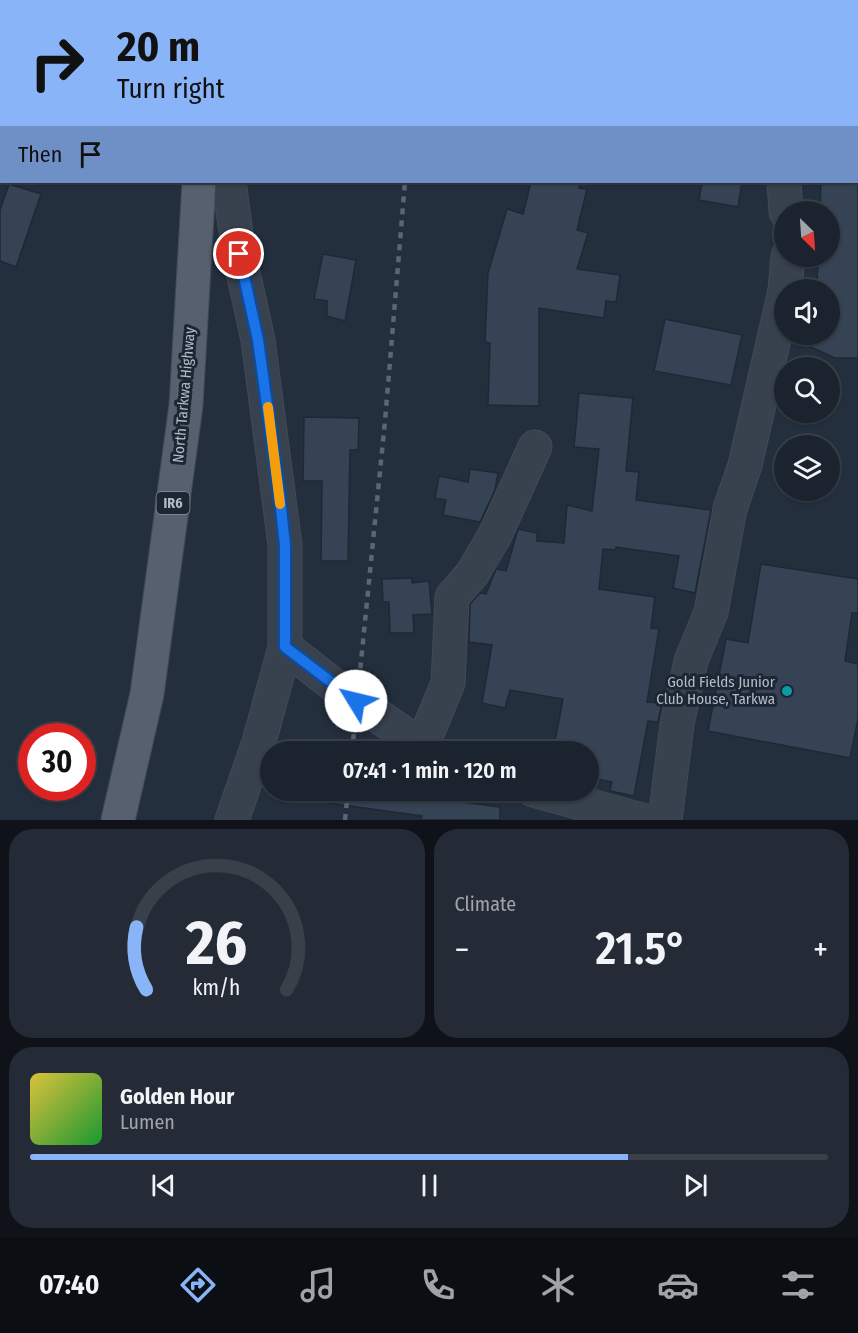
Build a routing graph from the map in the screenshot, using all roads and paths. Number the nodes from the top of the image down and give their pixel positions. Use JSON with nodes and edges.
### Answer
{"nodes":[{"id":1,"x":199,"y":183,"type":"edge"},
{"id":2,"x":229,"y":183,"type":"edge"},
{"id":3,"x":784,"y":183,"type":"edge"},
{"id":4,"x":785,"y":201,"type":"edge"},
{"id":5,"x":774,"y":339,"type":"edge"},
{"id":6,"x":535,"y":447,"type":"dead end"},
{"id":7,"x":285,"y":647,"type":"junction"},
{"id":8,"x":415,"y":741,"type":"edge"},
{"id":9,"x":430,"y":741,"type":"edge"},
{"id":10,"x":573,"y":801,"type":"edge"},
{"id":11,"x":118,"y":820,"type":"edge"},
{"id":12,"x":232,"y":820,"type":"edge"},
{"id":13,"x":642,"y":820,"type":"edge"},
{"id":14,"x":666,"y":820,"type":"edge"}],
"edges":[{"from":1,"to":11,"type":"main road","name":"North Tarkwa Highway","number":"IR6"},
{"from":2,"to":7,"type":"street"},
{"from":3,"to":4,"type":"street"},
{"from":5,"to":14,"type":"street"},
{"from":6,"to":9,"type":"street"},
{"from":7,"to":8,"type":"street"},
{"from":7,"to":12,"type":"street"},
{"from":10,"to":13,"type":"street"}]}
